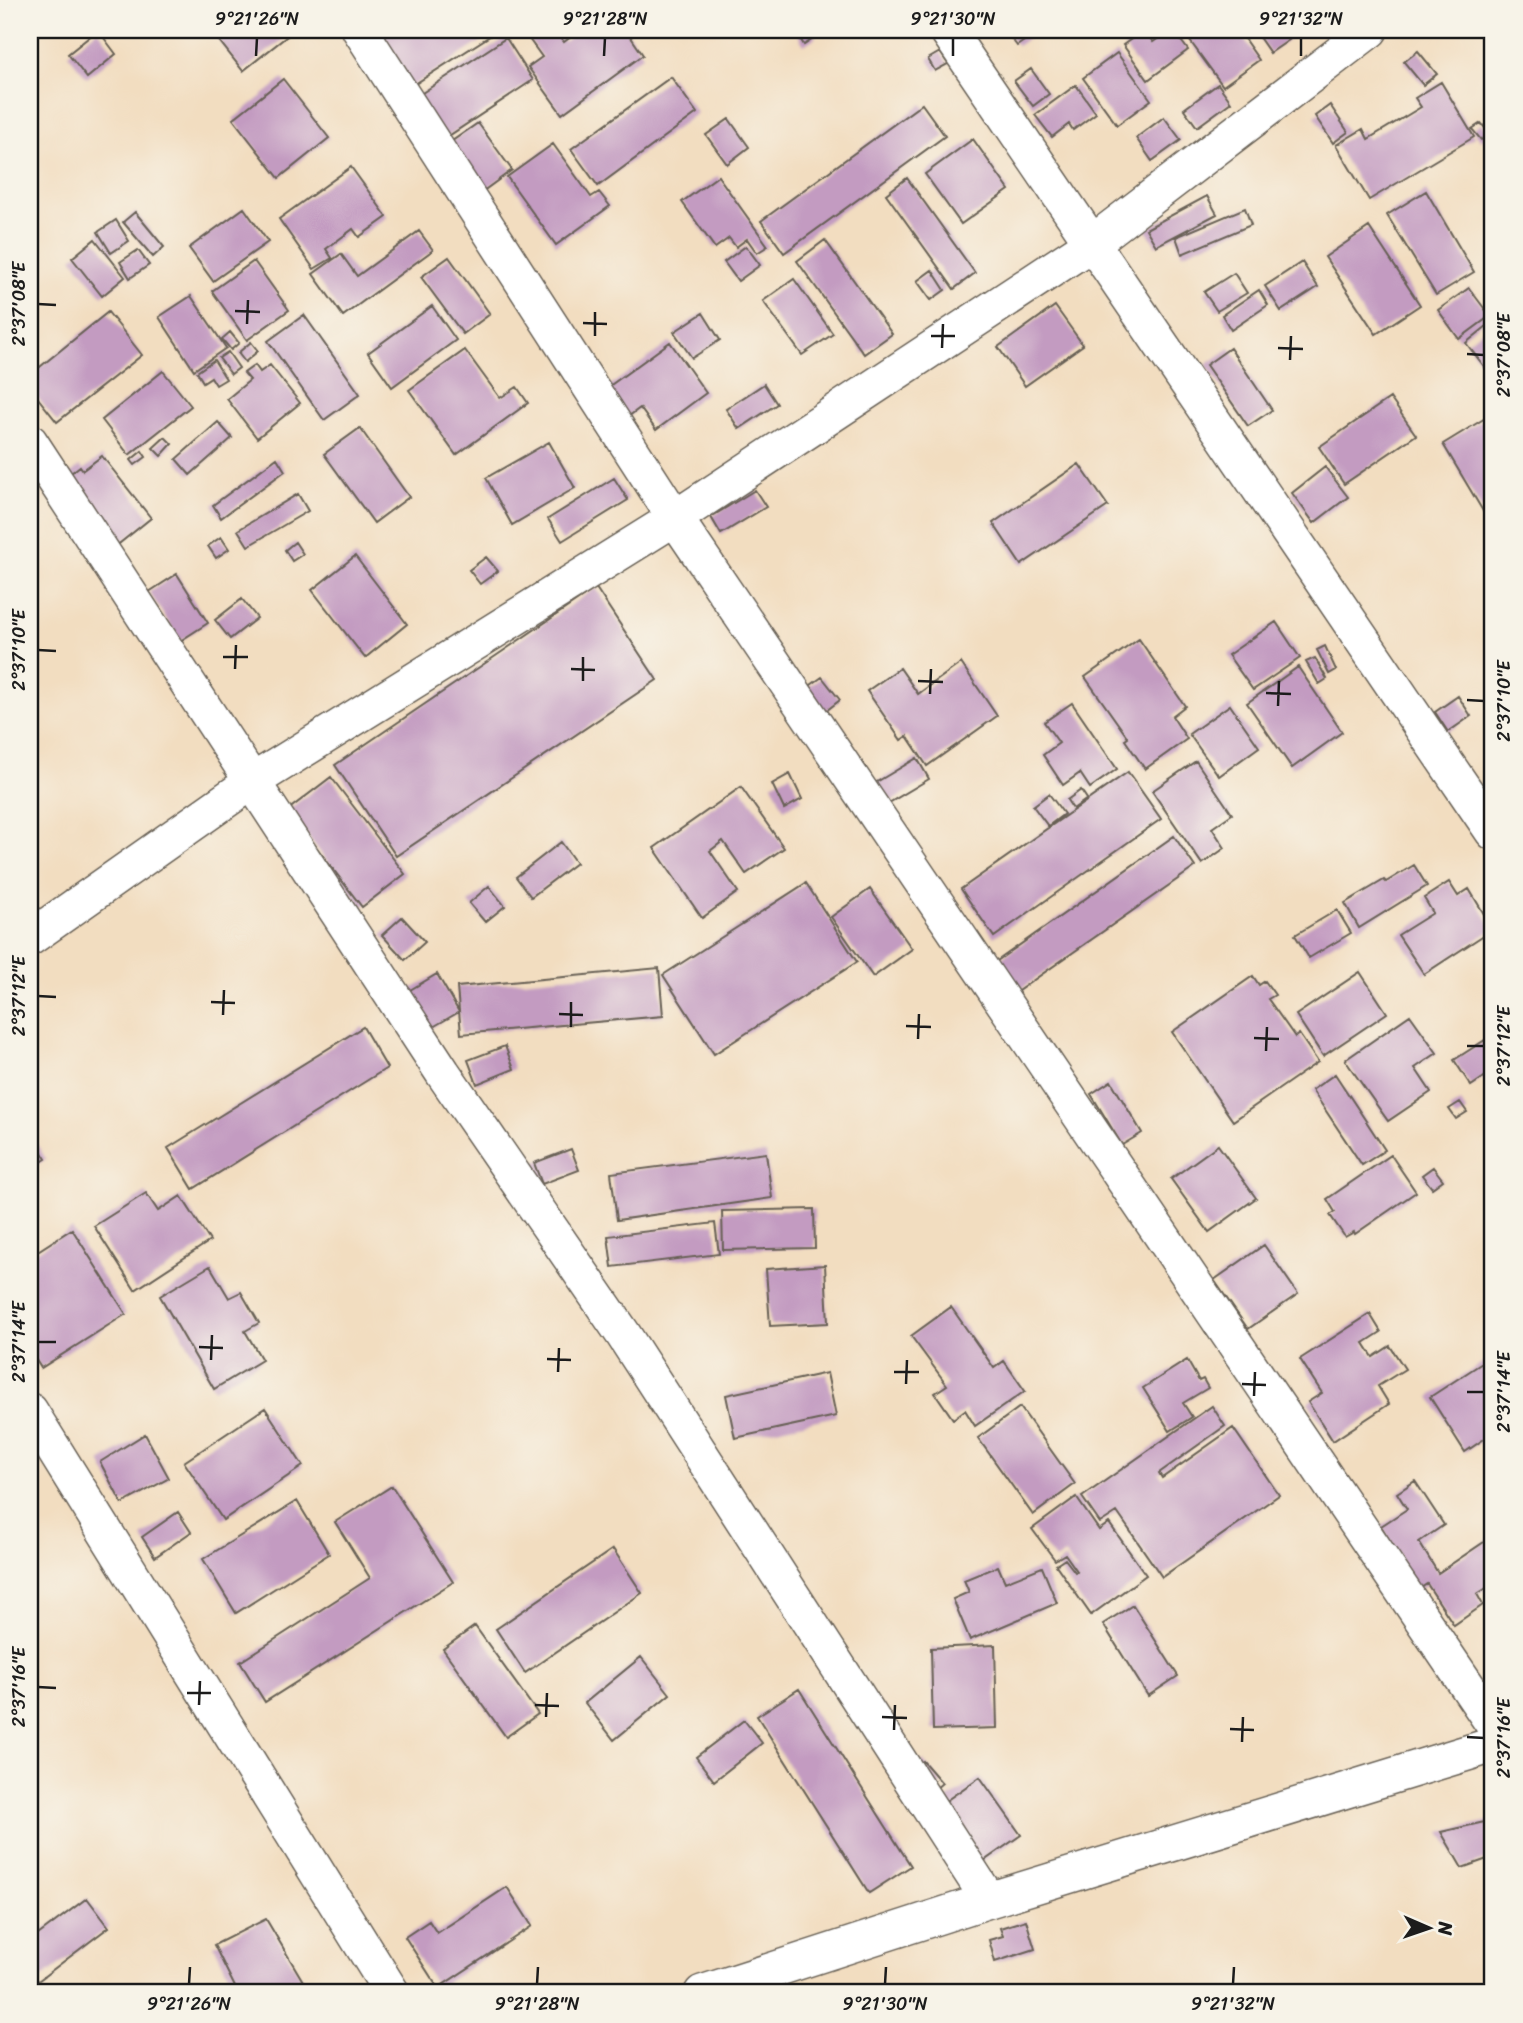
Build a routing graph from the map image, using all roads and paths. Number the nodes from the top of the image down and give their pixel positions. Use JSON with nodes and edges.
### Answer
{"nodes":[{"id":1,"x":360,"y":30,"type":"edge"},
{"id":2,"x":947,"y":30,"type":"edge"},
{"id":3,"x":1370,"y":30,"type":"edge"},
{"id":4,"x":1092,"y":243,"type":"junction"},
{"id":5,"x":30,"y":442,"type":"edge"},
{"id":6,"x":675,"y":518,"type":"junction"},
{"id":7,"x":253,"y":781,"type":"junction"},
{"id":8,"x":1493,"y":832,"type":"edge"},
{"id":9,"x":30,"y":938,"type":"edge"},
{"id":10,"x":30,"y":1411,"type":"edge"},
{"id":11,"x":1493,"y":1724,"type":"edge"},
{"id":12,"x":1493,"y":1745,"type":"edge"},
{"id":13,"x":989,"y":1900,"type":"junction"},
{"id":14,"x":392,"y":1993,"type":"edge"},
{"id":15,"x":702,"y":1993,"type":"edge"}],
"edges":[{"from":1,"to":6,"type":"street"},
{"from":2,"to":4,"type":"street"},
{"from":3,"to":4,"type":"street"},
{"from":4,"to":6,"type":"street"},
{"from":4,"to":8,"type":"street"},
{"from":5,"to":7,"type":"street"},
{"from":6,"to":7,"type":"street"},
{"from":6,"to":11,"type":"street"},
{"from":7,"to":9,"type":"street"},
{"from":7,"to":13,"type":"street"},
{"from":10,"to":14,"type":"street"},
{"from":12,"to":13,"type":"street"},
{"from":13,"to":15,"type":"street"}]}
